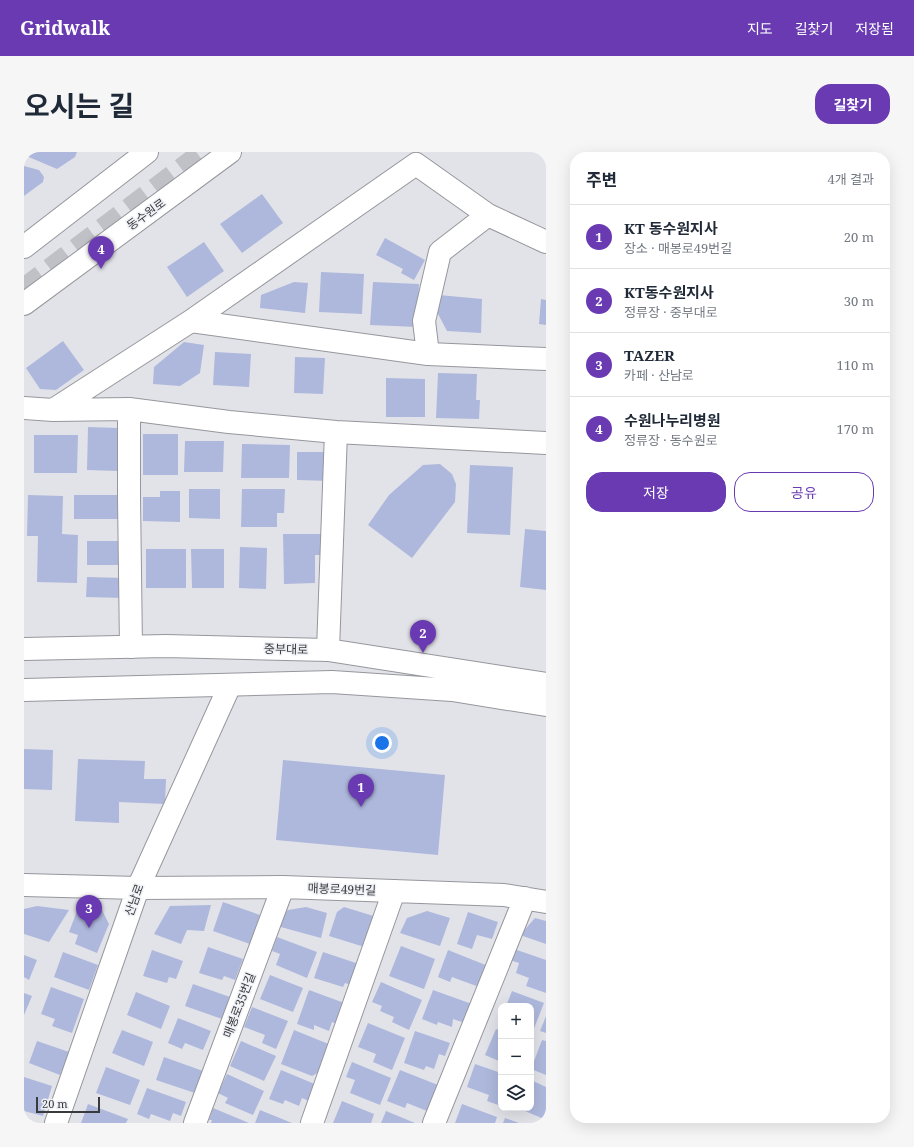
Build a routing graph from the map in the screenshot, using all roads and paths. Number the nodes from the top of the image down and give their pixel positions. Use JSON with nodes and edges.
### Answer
{"nodes":[{"id":1,"x":230,"y":152,"type":"edge"},
{"id":2,"x":138,"y":155,"type":"edge"},
{"id":3,"x":488,"y":215,"type":"junction"},
{"id":4,"x":546,"y":242,"type":"edge"},
{"id":5,"x":24,"y":247,"type":"edge"},
{"id":6,"x":24,"y":304,"type":"edge"},
{"id":7,"x":192,"y":320,"type":"junction"},
{"id":8,"x":428,"y":354,"type":"junction"},
{"id":9,"x":546,"y":359,"type":"edge"},
{"id":10,"x":24,"y":408,"type":"edge"},
{"id":11,"x":129,"y":409,"type":"junction"},
{"id":12,"x":53,"y":410,"type":"junction"},
{"id":13,"x":336,"y":432,"type":"junction"},
{"id":14,"x":546,"y":443,"type":"edge"},
{"id":15,"x":131,"y":647,"type":"junction"},
{"id":16,"x":24,"y":648,"type":"edge"},
{"id":17,"x":328,"y":650,"type":"junction"},
{"id":18,"x":546,"y":684,"type":"edge"},
{"id":19,"x":230,"y":685,"type":"junction"},
{"id":20,"x":24,"y":690,"type":"edge"},
{"id":21,"x":546,"y":705,"type":"edge"},
{"id":22,"x":24,"y":885,"type":"edge"},
{"id":23,"x":283,"y":887,"type":"junction"},
{"id":24,"x":138,"y":888,"type":"junction"},
{"id":25,"x":394,"y":891,"type":"junction"},
{"id":26,"x":536,"y":900,"type":"edge"},
{"id":27,"x":56,"y":1123,"type":"edge"},
{"id":28,"x":194,"y":1123,"type":"edge"},
{"id":29,"x":312,"y":1123,"type":"edge"},
{"id":30,"x":434,"y":1123,"type":"edge"}],
"edges":[{"from":1,"to":6,"type":"street","name":"동수원로"},
{"from":2,"to":5,"type":"street"},
{"from":3,"to":4,"type":"street"},
{"from":3,"to":7,"type":"street"},
{"from":3,"to":8,"type":"street"},
{"from":7,"to":8,"type":"street"},
{"from":7,"to":12,"type":"street"},
{"from":8,"to":9,"type":"street"},
{"from":10,"to":12,"type":"street"},
{"from":11,"to":12,"type":"street"},
{"from":11,"to":13,"type":"street"},
{"from":11,"to":15,"type":"street"},
{"from":13,"to":14,"type":"street"},
{"from":13,"to":17,"type":"street"},
{"from":15,"to":16,"type":"street","name":"중부대로"},
{"from":15,"to":17,"type":"street","name":"중부대로"},
{"from":17,"to":18,"type":"street","name":"중부대로"},
{"from":19,"to":20,"type":"street"},
{"from":19,"to":21,"type":"street"},
{"from":19,"to":24,"type":"street","name":"산남로"},
{"from":22,"to":24,"type":"street","name":"매봉로49번길"},
{"from":23,"to":24,"type":"street","name":"매봉로49번길"},
{"from":23,"to":25,"type":"street","name":"매봉로49번길"},
{"from":23,"to":28,"type":"street","name":"매봉로35번길"},
{"from":24,"to":27,"type":"street","name":"산남로"},
{"from":25,"to":26,"type":"street","name":"매봉로49번길"},
{"from":25,"to":29,"type":"street"},
{"from":26,"to":30,"type":"street"}]}
